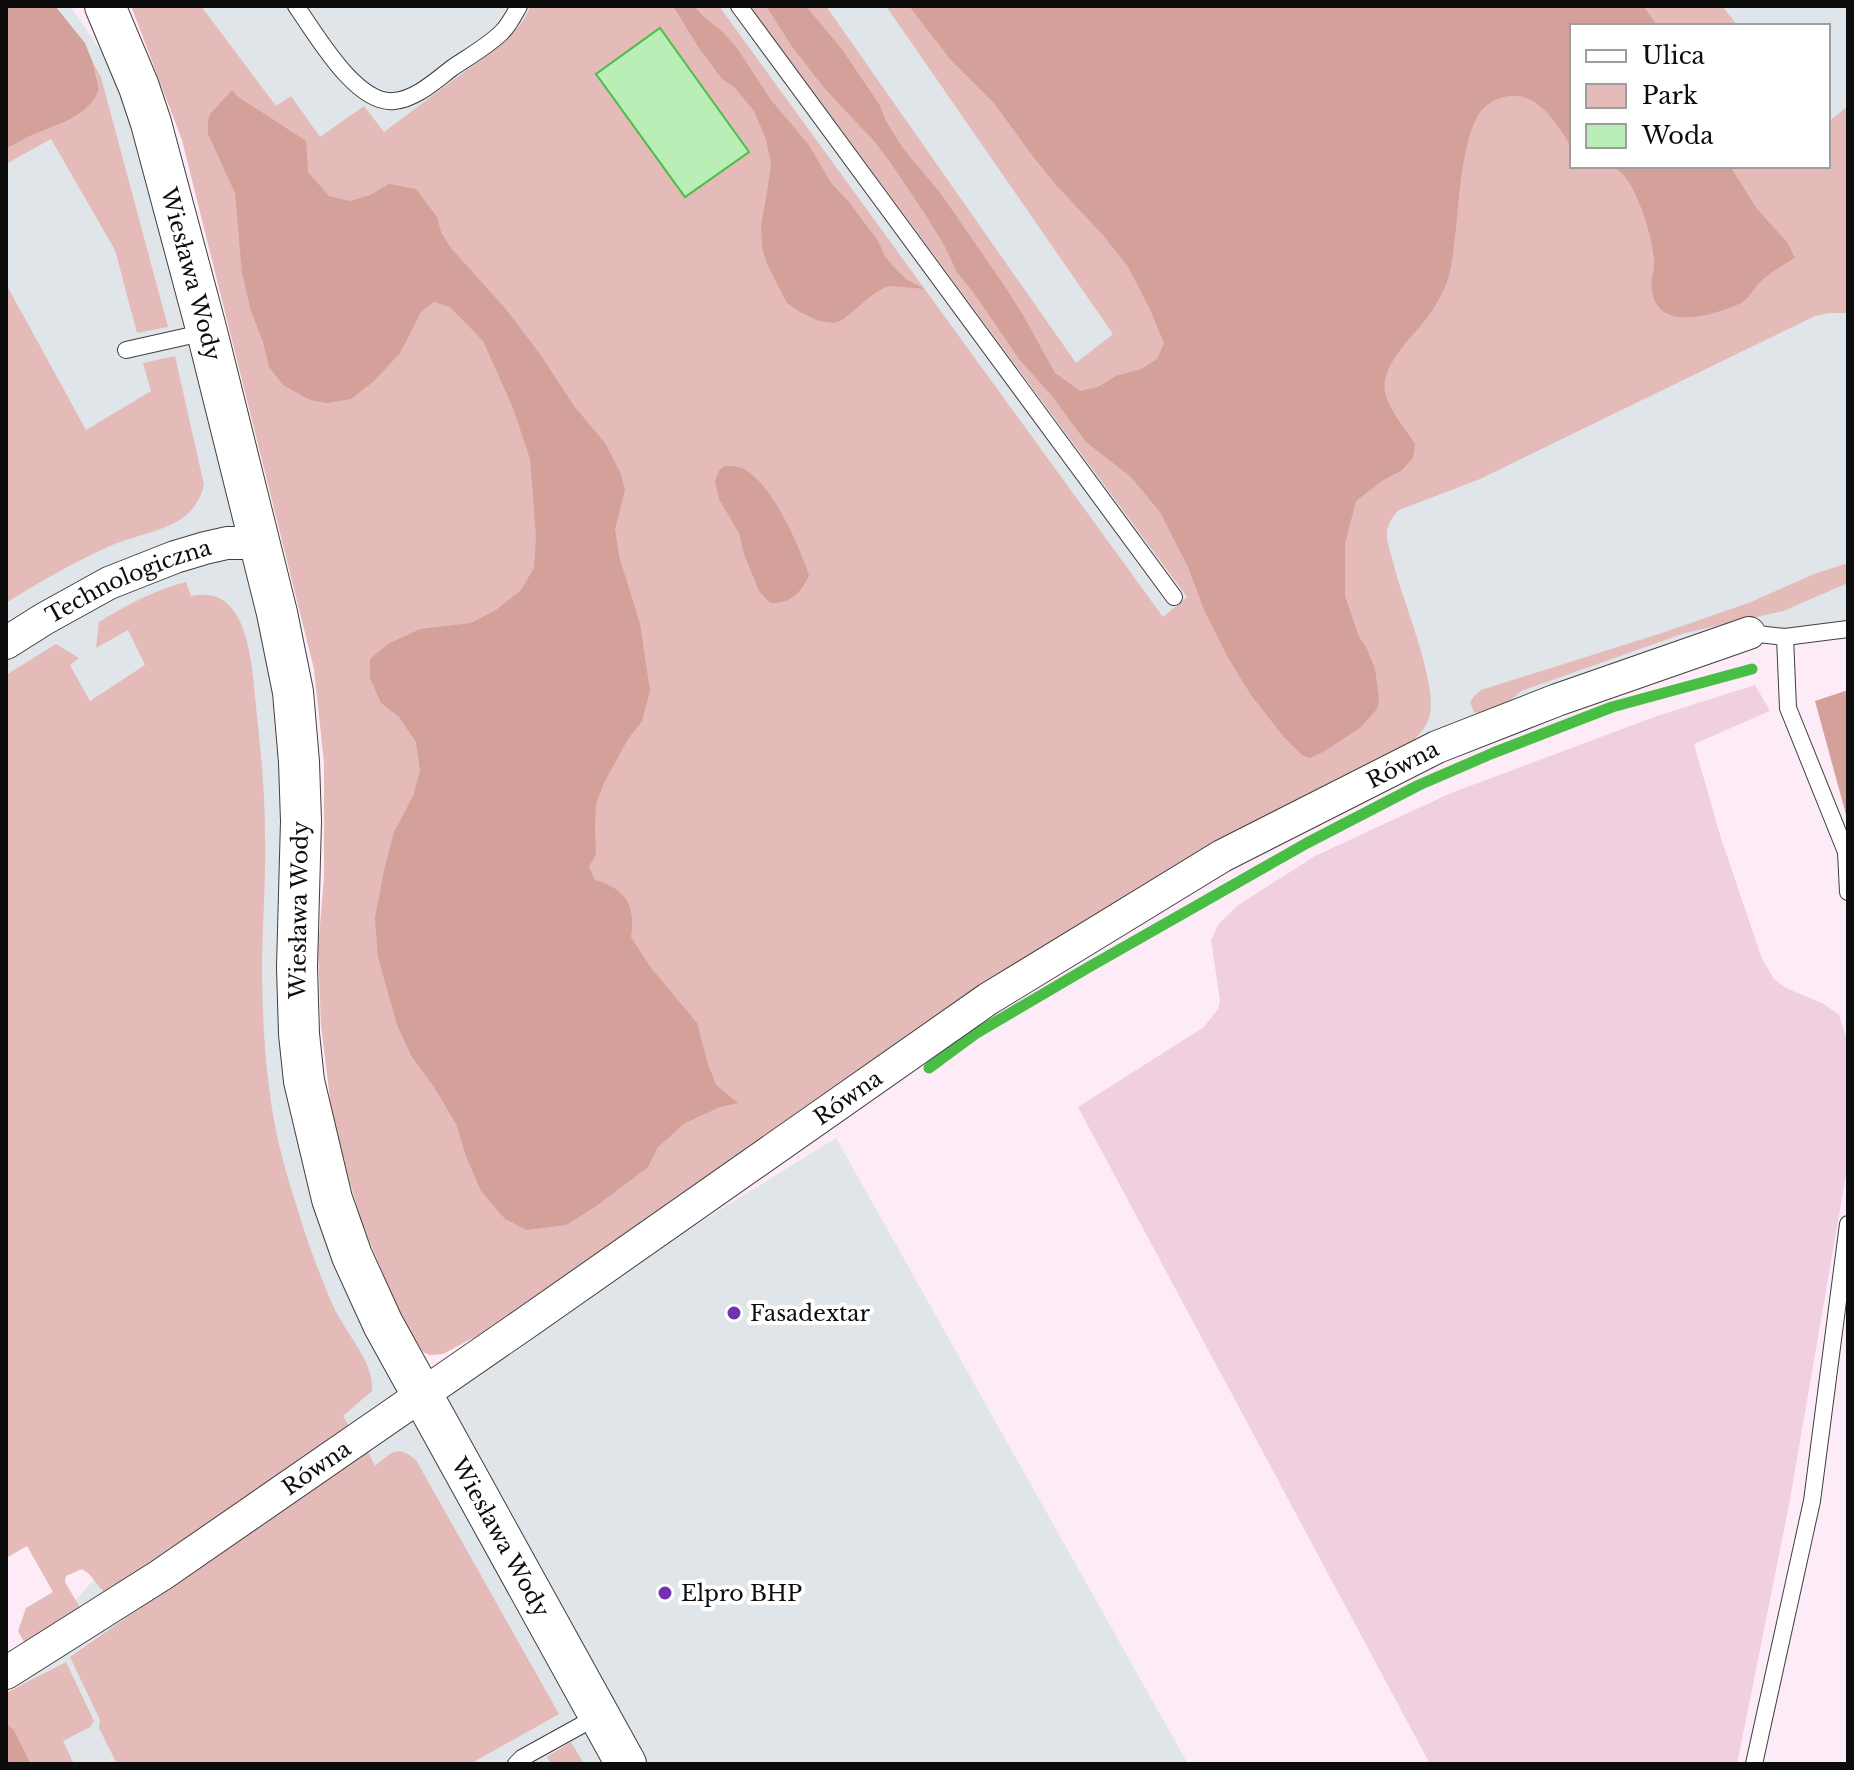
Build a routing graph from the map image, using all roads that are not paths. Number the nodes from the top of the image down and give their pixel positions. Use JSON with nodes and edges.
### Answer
{"nodes":[{"id":1,"x":105,"y":6,"type":"edge"},
{"id":2,"x":296,"y":6,"type":"edge"},
{"id":3,"x":519,"y":6,"type":"edge"},
{"id":4,"x":739,"y":6,"type":"edge"},
{"id":5,"x":207,"y":332,"type":"junction"},
{"id":6,"x":126,"y":350,"type":"dead end"},
{"id":7,"x":259,"y":543,"type":"junction"},
{"id":8,"x":1174,"y":597,"type":"dead end"},
{"id":9,"x":1848,"y":629,"type":"edge"},
{"id":10,"x":1749,"y":633,"type":"joint"},
{"id":11,"x":1785,"y":637,"type":"junction"},
{"id":12,"x":6,"y":643,"type":"edge"},
{"id":13,"x":1848,"y":892,"type":"edge"},
{"id":14,"x":1848,"y":1224,"type":"edge"},
{"id":15,"x":422,"y":1394,"type":"junction"},
{"id":16,"x":6,"y":1673,"type":"edge"},
{"id":17,"x":600,"y":1715,"type":"junction"},
{"id":18,"x":516,"y":1764,"type":"edge"},
{"id":19,"x":626,"y":1764,"type":"edge"},
{"id":20,"x":1754,"y":1764,"type":"edge"}],
"edges":[{"from":1,"to":5,"type":"street","name":"Wiesława Wody"},
{"from":2,"to":3,"type":"lane"},
{"from":4,"to":8,"type":"lane"},
{"from":5,"to":6,"type":"lane"},
{"from":5,"to":7,"type":"street","name":"Wiesława Wody"},
{"from":7,"to":12,"type":"street","name":"Technologiczna"},
{"from":7,"to":15,"type":"street","name":"Wiesława Wody"},
{"from":9,"to":11,"type":"lane"},
{"from":10,"to":11,"type":"lane"},
{"from":10,"to":15,"type":"street","name":"Równa"},
{"from":11,"to":13,"type":"lane"},
{"from":14,"to":20,"type":"lane"},
{"from":15,"to":16,"type":"street","name":"Równa"},
{"from":15,"to":17,"type":"street","name":"Wiesława Wody"},
{"from":17,"to":18,"type":"lane"},
{"from":17,"to":19,"type":"street","name":"Wiesława Wody"}]}
